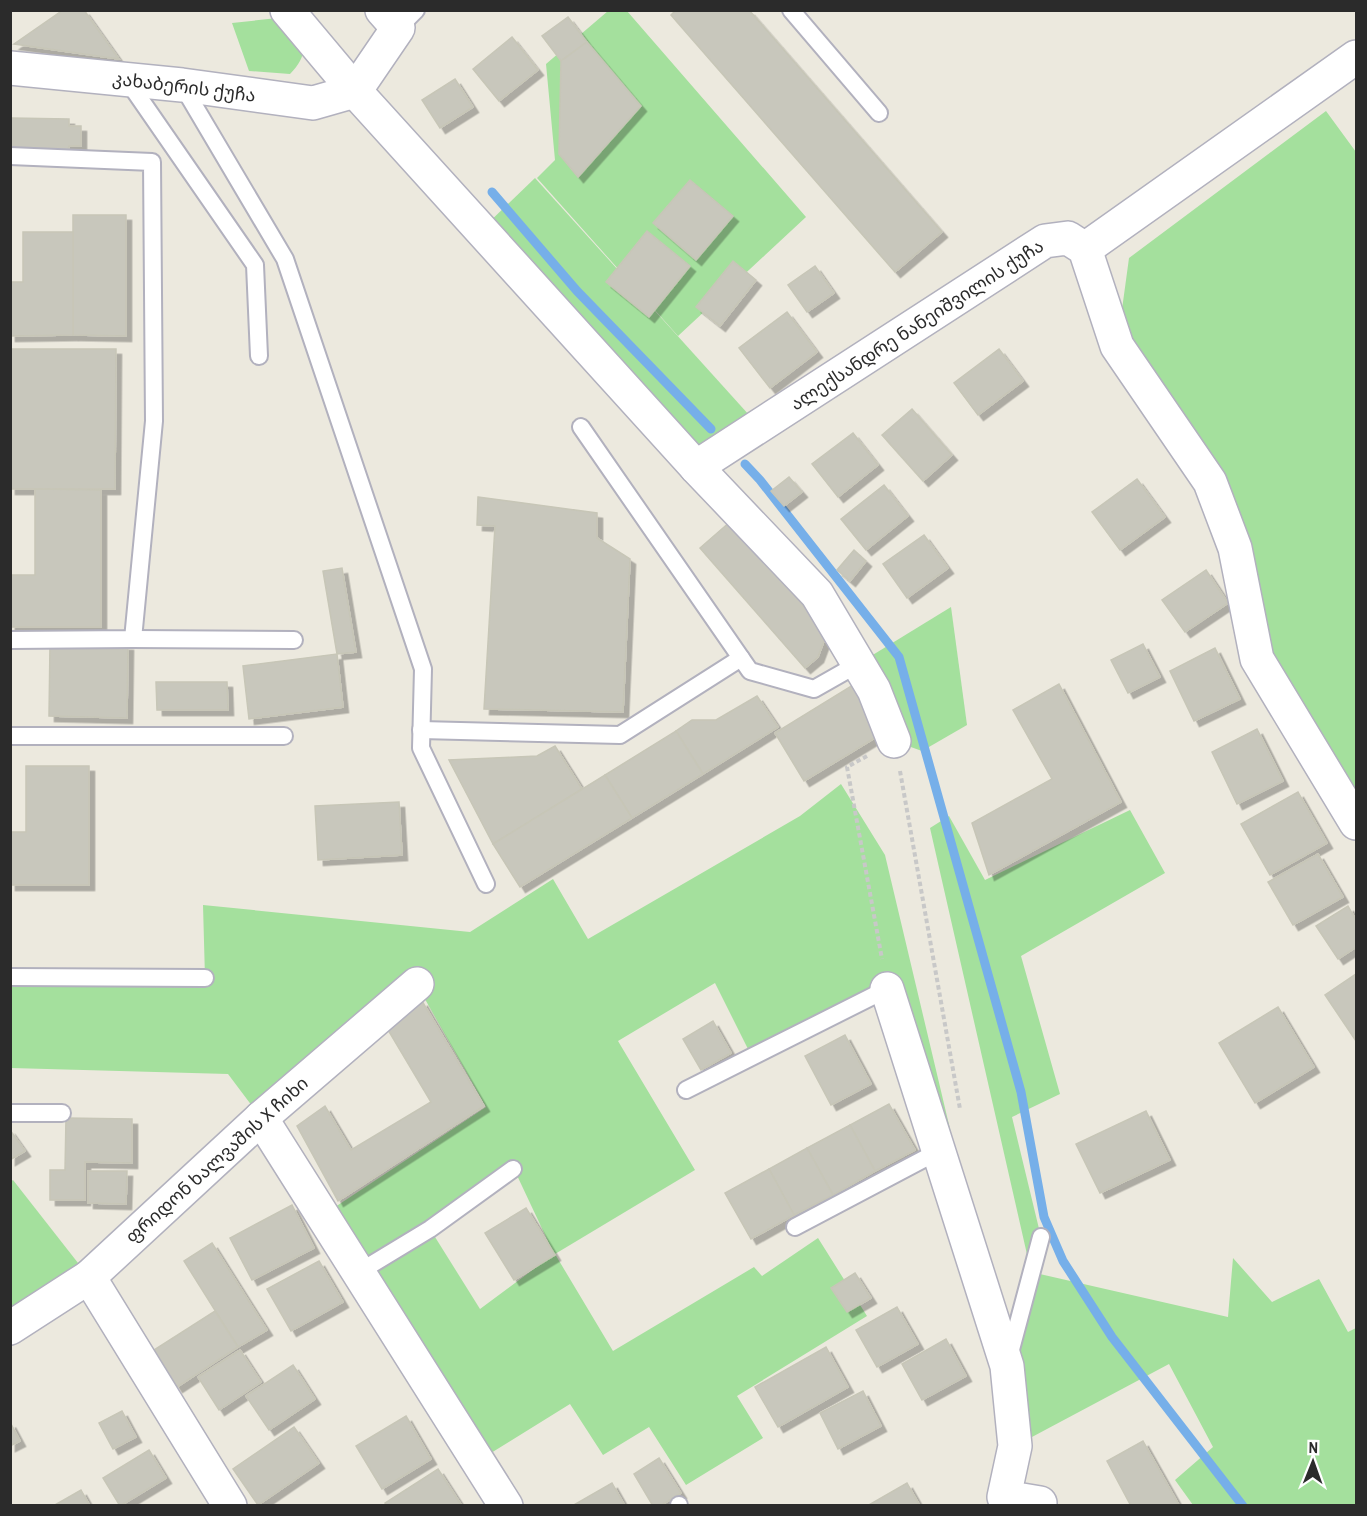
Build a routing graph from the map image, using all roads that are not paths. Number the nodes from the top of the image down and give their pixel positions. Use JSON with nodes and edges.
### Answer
{"nodes":[{"id":1,"x":287,"y":10,"type":"edge"},
{"id":2,"x":791,"y":10,"type":"edge"},
{"id":3,"x":399,"y":16,"type":"edge"},
{"id":4,"x":1356,"y":57,"type":"edge"},
{"id":5,"x":10,"y":68,"type":"edge"},
{"id":6,"x":127,"y":80,"type":"junction"},
{"id":7,"x":182,"y":85,"type":"junction"},
{"id":8,"x":355,"y":91,"type":"junction"},
{"id":9,"x":879,"y":113,"type":"dead end"},
{"id":10,"x":10,"y":156,"type":"edge"},
{"id":11,"x":1085,"y":249,"type":"junction"},
{"id":12,"x":259,"y":356,"type":"dead end"},
{"id":13,"x":580,"y":427,"type":"dead end"},
{"id":14,"x":696,"y":467,"type":"junction"},
{"id":15,"x":133,"y":639,"type":"junction"},
{"id":16,"x":10,"y":640,"type":"edge"},
{"id":17,"x":294,"y":640,"type":"dead end"},
{"id":18,"x":741,"y":658,"type":"junction"},
{"id":19,"x":858,"y":664,"type":"junction"},
{"id":20,"x":422,"y":729,"type":"junction"},
{"id":21,"x":10,"y":736,"type":"edge"},
{"id":22,"x":284,"y":736,"type":"dead end"},
{"id":23,"x":894,"y":741,"type":"road end"},
{"id":24,"x":1356,"y":823,"type":"edge"},
{"id":25,"x":486,"y":884,"type":"dead end"},
{"id":26,"x":10,"y":977,"type":"edge"},
{"id":27,"x":205,"y":978,"type":"dead end"},
{"id":28,"x":417,"y":984,"type":"dead end"},
{"id":29,"x":887,"y":989,"type":"joint"},
{"id":30,"x":687,"y":1090,"type":"dead end"},
{"id":31,"x":10,"y":1113,"type":"edge"},
{"id":32,"x":62,"y":1113,"type":"dead end"},
{"id":33,"x":261,"y":1118,"type":"junction"},
{"id":34,"x":939,"y":1151,"type":"junction"},
{"id":35,"x":513,"y":1169,"type":"dead end"},
{"id":36,"x":795,"y":1227,"type":"dead end"},
{"id":37,"x":1041,"y":1237,"type":"dead end"},
{"id":38,"x":360,"y":1272,"type":"junction"},
{"id":39,"x":89,"y":1277,"type":"junction"},
{"id":40,"x":10,"y":1328,"type":"edge"},
{"id":41,"x":1007,"y":1366,"type":"junction"},
{"id":42,"x":1038,"y":1504,"type":"edge"},
{"id":43,"x":230,"y":1506,"type":"edge"},
{"id":44,"x":506,"y":1506,"type":"edge"}],
"edges":[{"from":1,"to":8,"type":"street"},
{"from":2,"to":9,"type":"lane"},
{"from":3,"to":8,"type":"street"},
{"from":4,"to":11,"type":"street"},
{"from":5,"to":6,"type":"street","name":"კახაბერის ქუჩა"},
{"from":6,"to":7,"type":"street","name":"კახაბერის ქუჩა"},
{"from":6,"to":12,"type":"lane"},
{"from":7,"to":8,"type":"street","name":"კახაბერის ქუჩა"},
{"from":7,"to":20,"type":"lane"},
{"from":8,"to":14,"type":"street"},
{"from":10,"to":15,"type":"lane"},
{"from":11,"to":14,"type":"street","name":"ალექსანდრე ნანეიშვილის ქუჩა"},
{"from":11,"to":24,"type":"street"},
{"from":13,"to":18,"type":"lane"},
{"from":14,"to":19,"type":"street"},
{"from":15,"to":16,"type":"lane"},
{"from":15,"to":17,"type":"lane"},
{"from":18,"to":19,"type":"lane"},
{"from":18,"to":20,"type":"lane"},
{"from":19,"to":23,"type":"street"},
{"from":20,"to":25,"type":"lane"},
{"from":21,"to":22,"type":"lane"},
{"from":26,"to":27,"type":"lane"},
{"from":28,"to":33,"type":"street","name":"ფრიდონ ხალვაშის X ჩიხი"},
{"from":29,"to":30,"type":"lane"},
{"from":29,"to":34,"type":"street"},
{"from":31,"to":32,"type":"lane"},
{"from":33,"to":38,"type":"street"},
{"from":33,"to":39,"type":"street","name":"ფრიდონ ხალვაშის X ჩიხი"},
{"from":34,"to":36,"type":"lane"},
{"from":34,"to":41,"type":"street"},
{"from":35,"to":38,"type":"lane"},
{"from":37,"to":41,"type":"lane"},
{"from":38,"to":44,"type":"street"},
{"from":39,"to":40,"type":"street","name":"ფრიდონ ხალვაშის X ჩიხი"},
{"from":39,"to":43,"type":"street"},
{"from":41,"to":42,"type":"street"}]}
